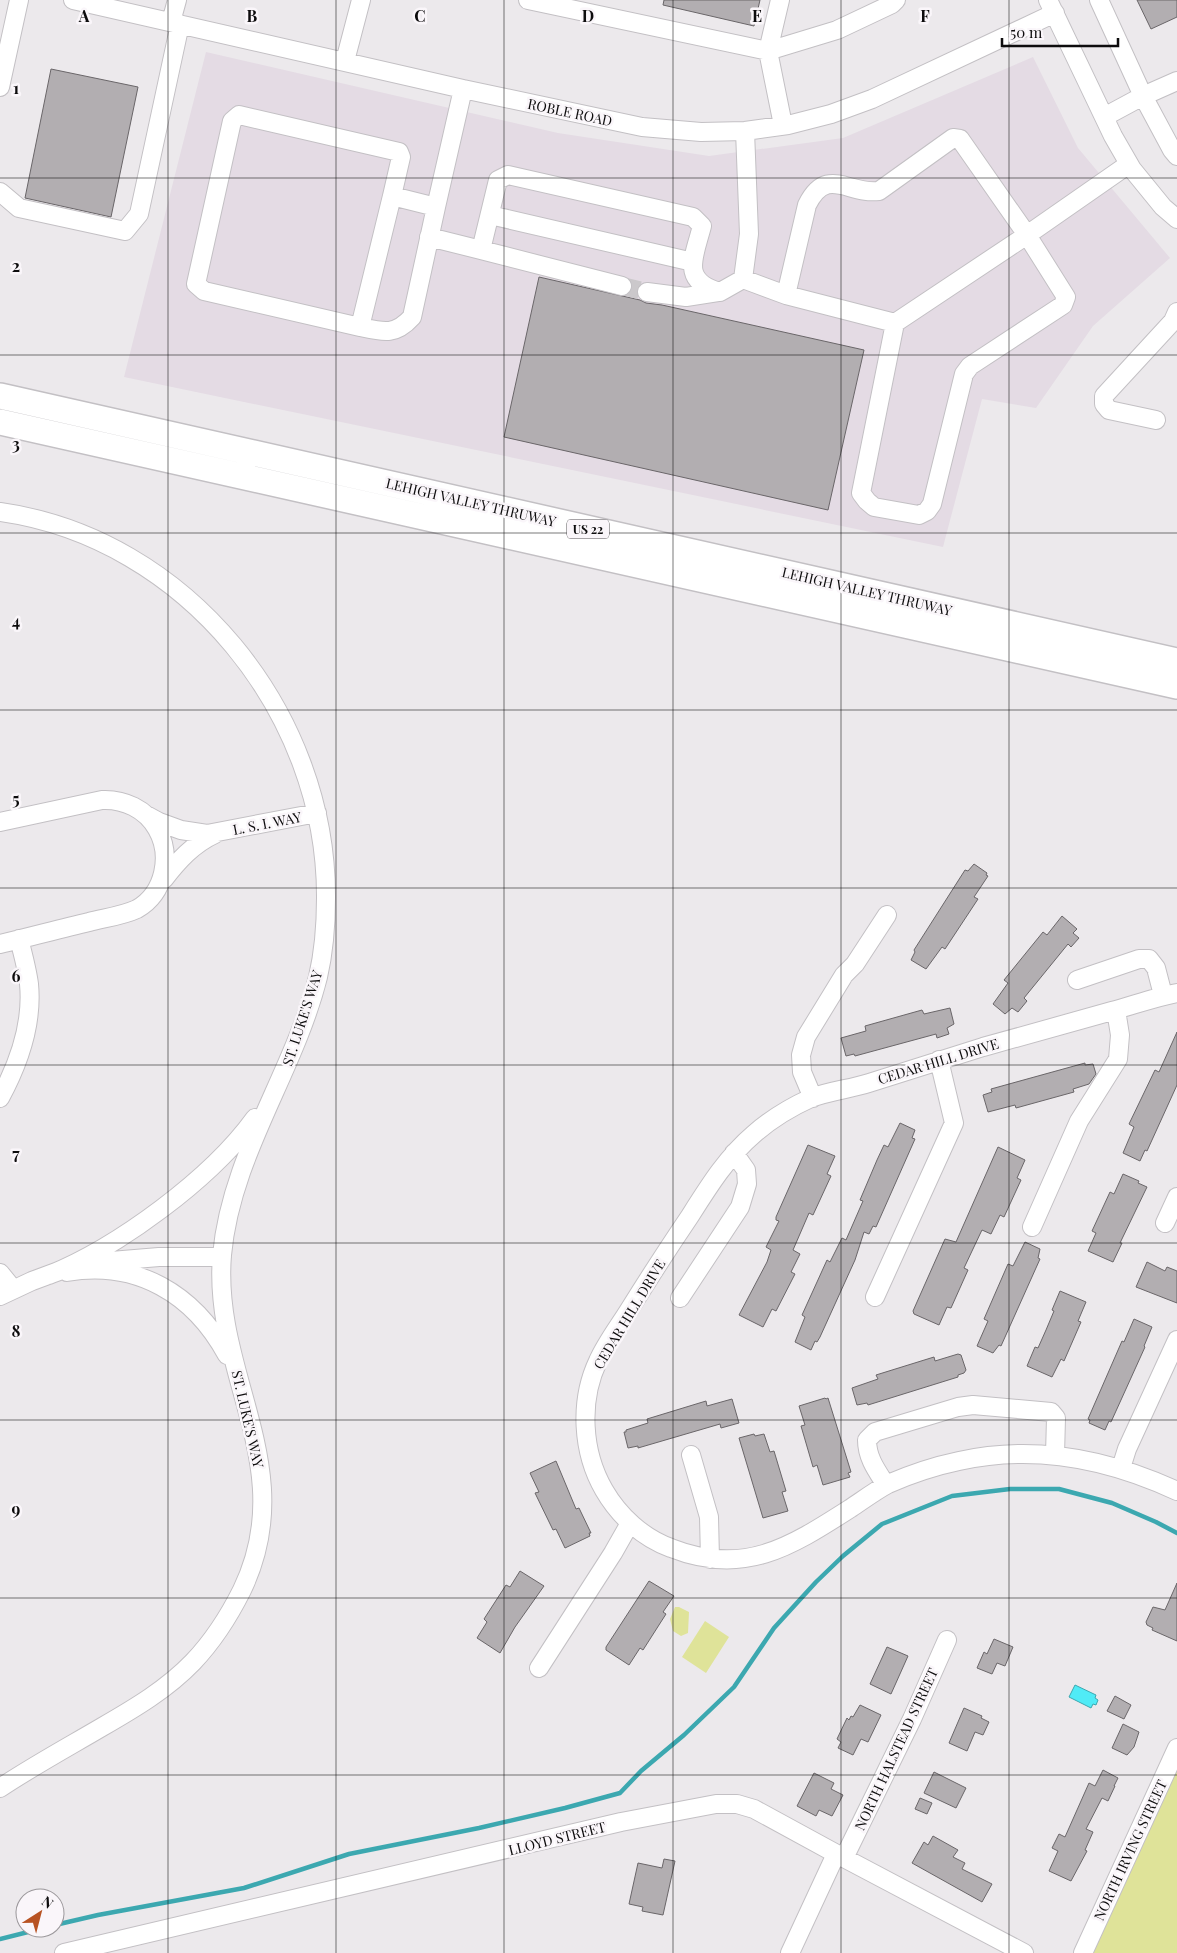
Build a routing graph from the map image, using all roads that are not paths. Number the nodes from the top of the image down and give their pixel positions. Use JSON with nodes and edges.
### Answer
{"nodes":[{"id":1,"x":19,"y":0,"type":"edge"},
{"id":2,"x":72,"y":0,"type":"edge"},
{"id":3,"x":177,"y":0,"type":"edge"},
{"id":4,"x":361,"y":0,"type":"edge"},
{"id":5,"x":528,"y":0,"type":"edge"},
{"id":6,"x":780,"y":0,"type":"edge"},
{"id":7,"x":896,"y":0,"type":"edge"},
{"id":8,"x":1099,"y":0,"type":"edge"},
{"id":9,"x":1052,"y":7,"type":"edge"},
{"id":10,"x":176,"y":23,"type":"junction"},
{"id":11,"x":768,"y":51,"type":"junction"},
{"id":12,"x":345,"y":62,"type":"junction"},
{"id":13,"x":1177,"y":81,"type":"edge"},
{"id":14,"x":0,"y":87,"type":"edge"},
{"id":15,"x":463,"y":90,"type":"junction"},
{"id":16,"x":1143,"y":96,"type":"junction"},
{"id":17,"x":1104,"y":117,"type":"junction"},
{"id":18,"x":783,"y":125,"type":"junction"},
{"id":19,"x":745,"y":131,"type":"junction"},
{"id":20,"x":1177,"y":156,"type":"edge"},
{"id":21,"x":1129,"y":164,"type":"junction"},
{"id":22,"x":0,"y":192,"type":"edge"},
{"id":23,"x":392,"y":196,"type":"junction"},
{"id":24,"x":436,"y":207,"type":"junction"},
{"id":25,"x":490,"y":215,"type":"junction"},
{"id":26,"x":1177,"y":219,"type":"edge"},
{"id":27,"x":1026,"y":235,"type":"junction"},
{"id":28,"x":429,"y":237,"type":"junction"},
{"id":29,"x":481,"y":250,"type":"junction"},
{"id":30,"x":693,"y":262,"type":"junction"},
{"id":31,"x":742,"y":279,"type":"junction"},
{"id":32,"x":622,"y":286,"type":"tunnel mouth"},
{"id":33,"x":647,"y":292,"type":"tunnel mouth"},
{"id":34,"x":720,"y":292,"type":"junction"},
{"id":35,"x":786,"y":295,"type":"junction"},
{"id":36,"x":1174,"y":322,"type":"edge"},
{"id":37,"x":895,"y":323,"type":"junction"},
{"id":38,"x":360,"y":327,"type":"junction"},
{"id":39,"x":0,"y":396,"type":"edge"},
{"id":40,"x":1156,"y":420,"type":"dead end"},
{"id":41,"x":0,"y":422,"type":"edge"},
{"id":42,"x":0,"y":512,"type":"edge"},
{"id":43,"x":1177,"y":661,"type":"edge"},
{"id":44,"x":1177,"y":686,"type":"edge"},
{"id":45,"x":317,"y":813,"type":"junction"},
{"id":46,"x":146,"y":814,"type":"junction"},
{"id":47,"x":0,"y":822,"type":"edge"},
{"id":48,"x":218,"y":833,"type":"junction"},
{"id":49,"x":157,"y":887,"type":"junction"},
{"id":50,"x":887,"y":915,"type":"dead end"},
{"id":51,"x":19,"y":939,"type":"junction"},
{"id":52,"x":0,"y":944,"type":"edge"},
{"id":53,"x":1077,"y":980,"type":"dead end"},
{"id":54,"x":1170,"y":994,"type":"edge"},
{"id":55,"x":1116,"y":1010,"type":"junction"},
{"id":56,"x":939,"y":1060,"type":"junction"},
{"id":57,"x":284,"y":1072,"type":"junction"},
{"id":58,"x":0,"y":1098,"type":"edge"},
{"id":59,"x":813,"y":1098,"type":"junction"},
{"id":60,"x":734,"y":1153,"type":"junction"},
{"id":61,"x":1177,"y":1197,"type":"edge"},
{"id":62,"x":1165,"y":1223,"type":"dead end"},
{"id":63,"x":1032,"y":1227,"type":"dead end"},
{"id":64,"x":222,"y":1257,"type":"junction"},
{"id":65,"x":0,"y":1273,"type":"edge"},
{"id":66,"x":49,"y":1274,"type":"junction"},
{"id":67,"x":7,"y":1293,"type":"edge"},
{"id":68,"x":875,"y":1297,"type":"dead end"},
{"id":69,"x":680,"y":1298,"type":"dead end"},
{"id":70,"x":1177,"y":1340,"type":"edge"},
{"id":71,"x":240,"y":1383,"type":"junction"},
{"id":72,"x":691,"y":1455,"type":"dead end"},
{"id":73,"x":1055,"y":1455,"type":"junction"},
{"id":74,"x":1122,"y":1468,"type":"junction"},
{"id":75,"x":886,"y":1485,"type":"junction"},
{"id":76,"x":1177,"y":1491,"type":"edge"},
{"id":77,"x":630,"y":1522,"type":"junction"},
{"id":78,"x":710,"y":1559,"type":"junction"},
{"id":79,"x":947,"y":1640,"type":"dead end"},
{"id":80,"x":539,"y":1668,"type":"dead end"},
{"id":81,"x":1177,"y":1748,"type":"edge"},
{"id":82,"x":0,"y":1788,"type":"edge"},
{"id":83,"x":840,"y":1856,"type":"junction"},
{"id":84,"x":64,"y":1953,"type":"edge"},
{"id":85,"x":790,"y":1953,"type":"edge"},
{"id":86,"x":1024,"y":1953,"type":"edge"},
{"id":87,"x":1083,"y":1953,"type":"edge"}],
"edges":[{"from":1,"to":14,"type":"street"},
{"from":2,"to":10,"type":"street","name":"ROBLE ROAD"},
{"from":3,"to":10,"type":"street"},
{"from":4,"to":12,"type":"street"},
{"from":5,"to":11,"type":"street"},
{"from":6,"to":11,"type":"street"},
{"from":7,"to":11,"type":"street"},
{"from":8,"to":16,"type":"street"},
{"from":9,"to":17,"type":"street"},
{"from":9,"to":18,"type":"street","name":"ROBLE ROAD"},
{"from":10,"to":12,"type":"street","name":"ROBLE ROAD"},
{"from":10,"to":22,"type":"street"},
{"from":11,"to":18,"type":"street"},
{"from":12,"to":15,"type":"street","name":"ROBLE ROAD"},
{"from":13,"to":16,"type":"street"},
{"from":15,"to":19,"type":"street","name":"ROBLE ROAD"},
{"from":15,"to":24,"type":"street"},
{"from":16,"to":17,"type":"street"},
{"from":16,"to":20,"type":"street"},
{"from":17,"to":21,"type":"street"},
{"from":18,"to":19,"type":"street","name":"ROBLE ROAD"},
{"from":19,"to":31,"type":"street"},
{"from":21,"to":26,"type":"street"},
{"from":21,"to":27,"type":"street"},
{"from":23,"to":24,"type":"street"},
{"from":23,"to":38,"type":"street"},
{"from":23,"to":38,"type":"street"},
{"from":24,"to":28,"type":"street"},
{"from":25,"to":29,"type":"street"},
{"from":25,"to":30,"type":"street"},
{"from":25,"to":30,"type":"street"},
{"from":27,"to":35,"type":"street"},
{"from":27,"to":37,"type":"street"},
{"from":27,"to":37,"type":"street"},
{"from":28,"to":29,"type":"street"},
{"from":28,"to":38,"type":"street"},
{"from":29,"to":32,"type":"street"},
{"from":30,"to":34,"type":"street"},
{"from":31,"to":34,"type":"street"},
{"from":31,"to":35,"type":"street"},
{"from":33,"to":34,"type":"street"},
{"from":35,"to":37,"type":"street"},
{"from":36,"to":40,"type":"street"},
{"from":39,"to":43,"type":"highway","name":"LEHIGH VALLEY THRUWAY","number":"US 22"},
{"from":41,"to":44,"type":"highway","name":"LEHIGH VALLEY THRUWAY","number":"US 22"},
{"from":42,"to":45,"type":"street","name":"ST. LUKE'S WAY"},
{"from":45,"to":48,"type":"street","name":"L. S. I. WAY"},
{"from":45,"to":57,"type":"street","name":"ST. LUKE'S WAY"},
{"from":46,"to":47,"type":"street"},
{"from":46,"to":48,"type":"street"},
{"from":46,"to":49,"type":"street"},
{"from":48,"to":49,"type":"street"},
{"from":49,"to":51,"type":"street"},
{"from":50,"to":59,"type":"street"},
{"from":51,"to":52,"type":"street"},
{"from":51,"to":58,"type":"street"},
{"from":53,"to":54,"type":"street"},
{"from":54,"to":55,"type":"street","name":"CEDAR HILL DRIVE"},
{"from":55,"to":56,"type":"street","name":"CEDAR HILL DRIVE"},
{"from":55,"to":63,"type":"street"},
{"from":56,"to":59,"type":"street","name":"CEDAR HILL DRIVE"},
{"from":56,"to":68,"type":"street"},
{"from":57,"to":64,"type":"street","name":"ST. LUKE'S WAY"},
{"from":57,"to":66,"type":"street"},
{"from":59,"to":60,"type":"street","name":"CEDAR HILL DRIVE"},
{"from":60,"to":69,"type":"street"},
{"from":60,"to":77,"type":"street","name":"CEDAR HILL DRIVE"},
{"from":61,"to":62,"type":"street"},
{"from":64,"to":66,"type":"street"},
{"from":64,"to":71,"type":"street","name":"ST. LUKE'S WAY"},
{"from":65,"to":67,"type":"street"},
{"from":66,"to":67,"type":"street"},
{"from":66,"to":71,"type":"street"},
{"from":70,"to":74,"type":"street"},
{"from":71,"to":82,"type":"street","name":"ST. LUKE'S WAY"},
{"from":72,"to":78,"type":"street"},
{"from":73,"to":74,"type":"street","name":"CEDAR HILL DRIVE"},
{"from":73,"to":75,"type":"street","name":"CEDAR HILL DRIVE"},
{"from":73,"to":75,"type":"street"},
{"from":74,"to":76,"type":"street","name":"CEDAR HILL DRIVE"},
{"from":75,"to":78,"type":"street","name":"CEDAR HILL DRIVE"},
{"from":77,"to":78,"type":"street","name":"CEDAR HILL DRIVE"},
{"from":77,"to":80,"type":"street"},
{"from":79,"to":83,"type":"street","name":"NORTH HALSTEAD STREET"},
{"from":81,"to":87,"type":"street","name":"NORTH IRVING STREET"},
{"from":83,"to":84,"type":"street","name":"LLOYD STREET"},
{"from":83,"to":85,"type":"street","name":"NORTH HALSTEAD STREET"},
{"from":83,"to":86,"type":"street","name":"LLOYD STREET"}]}
